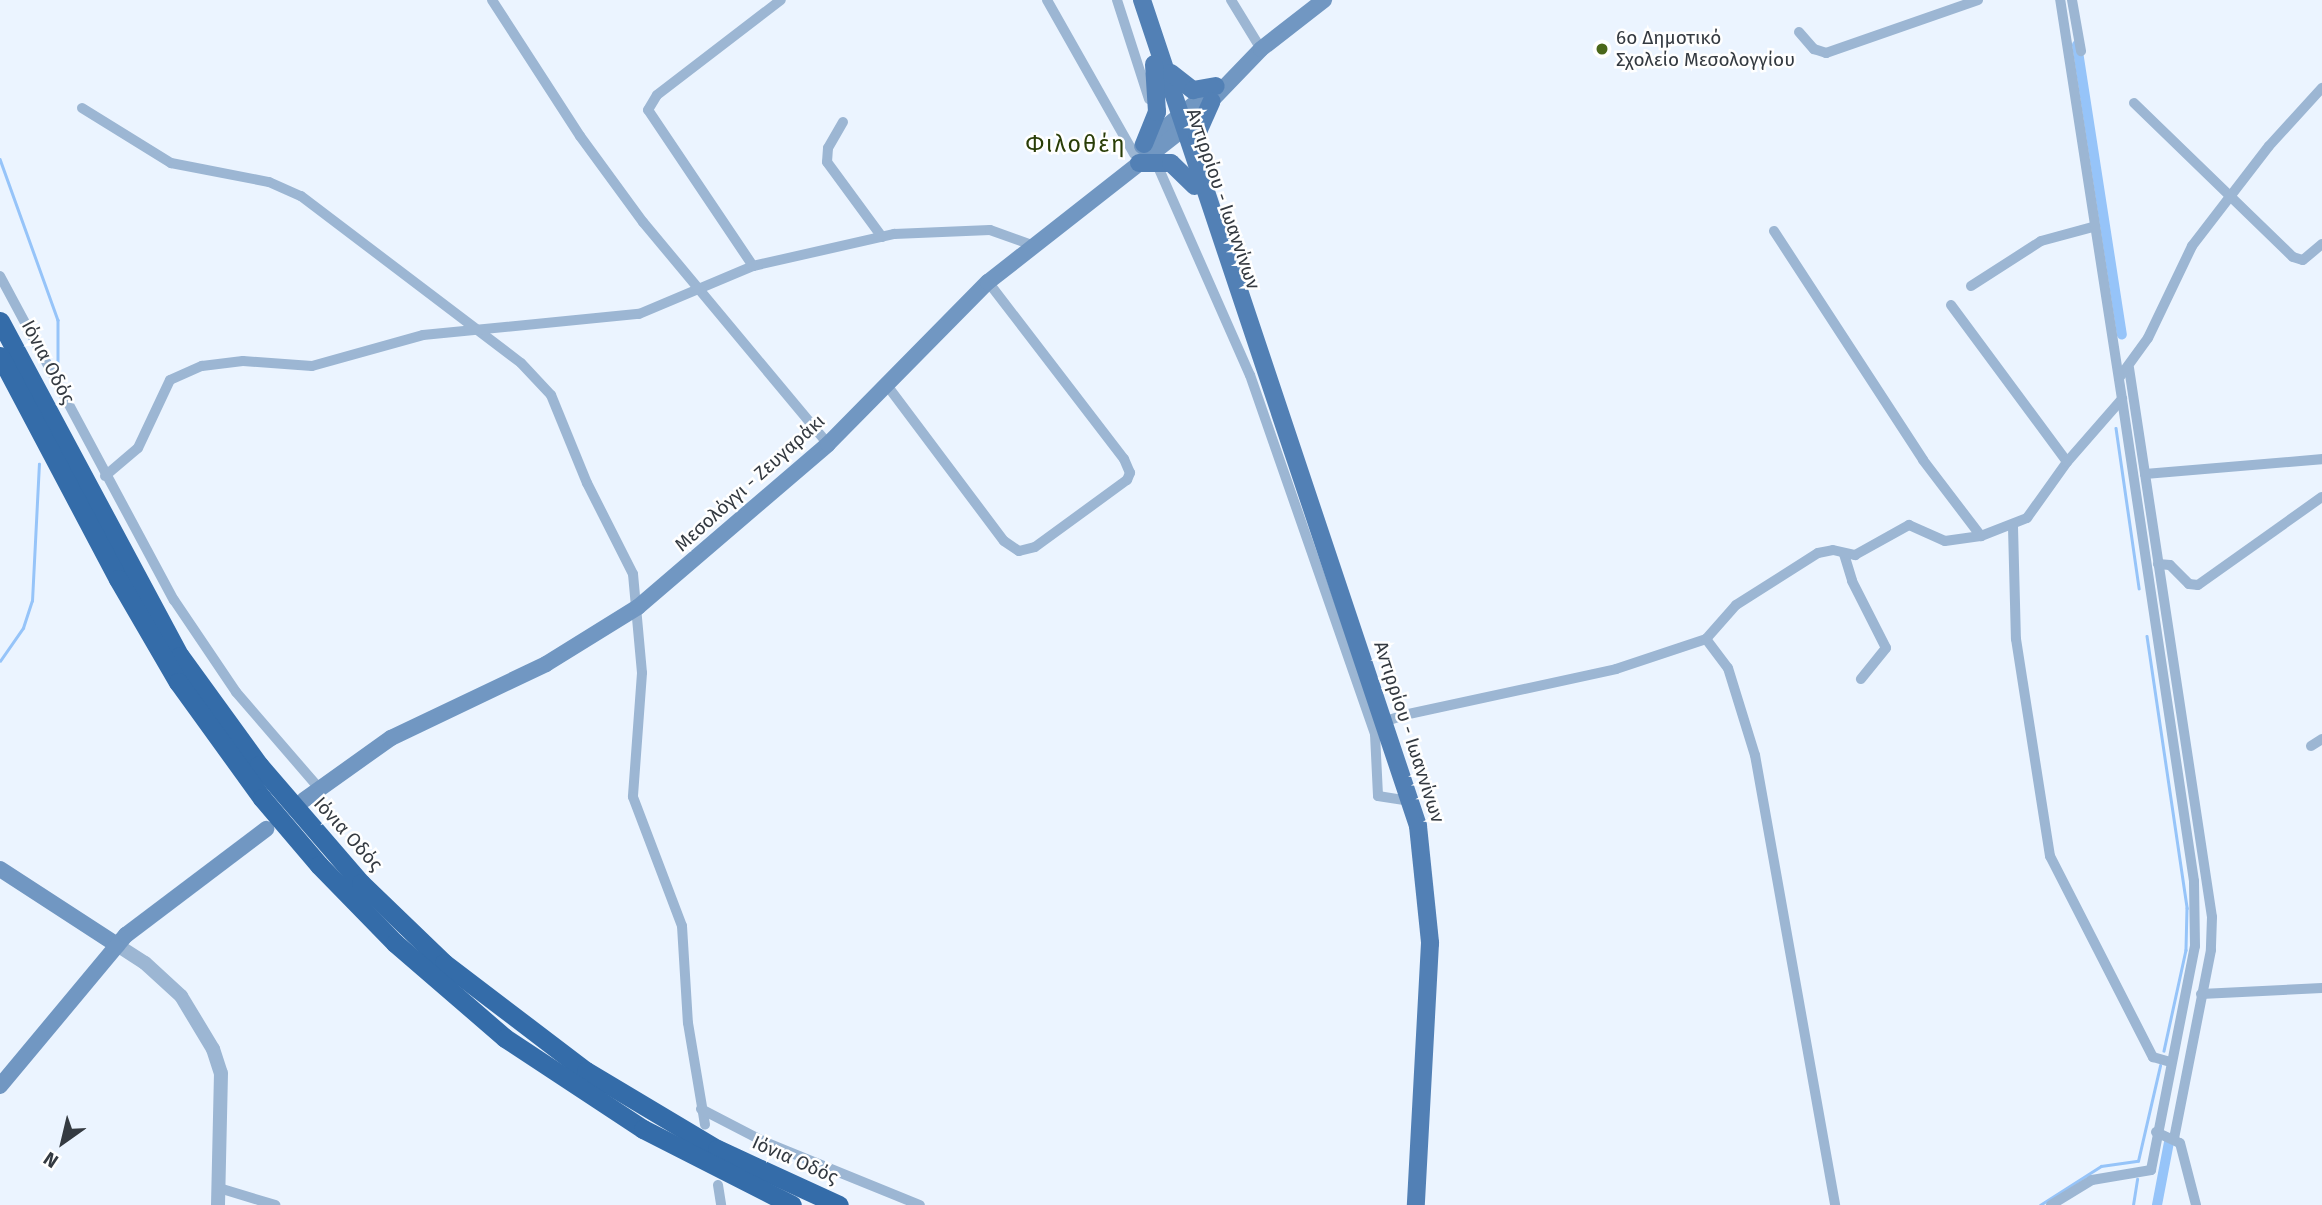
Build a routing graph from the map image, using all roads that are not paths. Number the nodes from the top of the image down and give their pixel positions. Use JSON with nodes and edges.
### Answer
{"nodes":[{"id":1,"x":492,"y":0,"type":"edge"},
{"id":2,"x":781,"y":0,"type":"edge"},
{"id":3,"x":1047,"y":0,"type":"edge"},
{"id":4,"x":1117,"y":0,"type":"edge"},
{"id":5,"x":1130,"y":0,"type":"edge"},
{"id":6,"x":1142,"y":0,"type":"edge"},
{"id":7,"x":1231,"y":0,"type":"edge"},
{"id":8,"x":1978,"y":0,"type":"edge"},
{"id":9,"x":2060,"y":0,"type":"edge"},
{"id":10,"x":2072,"y":0,"type":"edge"},
{"id":11,"x":1318,"y":2,"type":"edge"},
{"id":12,"x":1800,"y":32,"type":"dead end"},
{"id":13,"x":1261,"y":49,"type":"junction"},
{"id":14,"x":2081,"y":51,"type":"dead end"},
{"id":15,"x":1161,"y":67,"type":"junction"},
{"id":16,"x":1214,"y":94,"type":"junction"},
{"id":17,"x":2320,"y":94,"type":"edge"},
{"id":18,"x":2134,"y":103,"type":"dead end"},
{"id":19,"x":82,"y":108,"type":"dead end"},
{"id":20,"x":844,"y":122,"type":"dead end"},
{"id":21,"x":1180,"y":124,"type":"junction"},
{"id":22,"x":1153,"y":126,"type":"junction"},
{"id":23,"x":1143,"y":155,"type":"junction"},
{"id":24,"x":1199,"y":167,"type":"junction"},
{"id":25,"x":1195,"y":186,"type":"junction"},
{"id":26,"x":2228,"y":197,"type":"junction"},
{"id":27,"x":2093,"y":227,"type":"junction"},
{"id":28,"x":1774,"y":231,"type":"dead end"},
{"id":29,"x":882,"y":237,"type":"junction"},
{"id":30,"x":2322,"y":244,"type":"edge"},
{"id":31,"x":1032,"y":245,"type":"junction"},
{"id":32,"x":753,"y":267,"type":"junction"},
{"id":33,"x":0,"y":276,"type":"edge"},
{"id":34,"x":988,"y":282,"type":"junction"},
{"id":35,"x":1971,"y":286,"type":"dead end"},
{"id":36,"x":701,"y":289,"type":"junction"},
{"id":37,"x":1951,"y":304,"type":"dead end"},
{"id":38,"x":0,"y":321,"type":"edge"},
{"id":39,"x":475,"y":327,"type":"junction"},
{"id":40,"x":0,"y":356,"type":"edge"},
{"id":41,"x":2129,"y":368,"type":"junction"},
{"id":42,"x":2119,"y":378,"type":"junction"},
{"id":43,"x":886,"y":384,"type":"junction"},
{"id":44,"x":2122,"y":399,"type":"junction"},
{"id":45,"x":1278,"y":410,"type":"junction"},
{"id":46,"x":828,"y":444,"type":"junction"},
{"id":47,"x":2322,"y":459,"type":"edge"},
{"id":48,"x":2067,"y":462,"type":"junction"},
{"id":49,"x":2145,"y":474,"type":"junction"},
{"id":50,"x":105,"y":476,"type":"junction"},
{"id":51,"x":2322,"y":497,"type":"edge"},
{"id":52,"x":2013,"y":527,"type":"junction"},
{"id":53,"x":1981,"y":536,"type":"junction"},
{"id":54,"x":1844,"y":554,"type":"junction"},
{"id":55,"x":2158,"y":564,"type":"junction"},
{"id":56,"x":638,"y":607,"type":"junction"},
{"id":57,"x":1706,"y":639,"type":"junction"},
{"id":58,"x":1861,"y":679,"type":"dead end"},
{"id":59,"x":1380,"y":728,"type":"junction"},
{"id":60,"x":2322,"y":739,"type":"edge"},
{"id":61,"x":2311,"y":746,"type":"dead end"},
{"id":62,"x":319,"y":788,"type":"junction"},
{"id":63,"x":304,"y":800,"type":"dead end"},
{"id":64,"x":1411,"y":801,"type":"junction"},
{"id":65,"x":266,"y":829,"type":"dead end"},
{"id":66,"x":0,"y":869,"type":"edge"},
{"id":67,"x":117,"y":945,"type":"junction"},
{"id":68,"x":2322,"y":988,"type":"edge"},
{"id":69,"x":2202,"y":994,"type":"junction"},
{"id":70,"x":2170,"y":1062,"type":"junction"},
{"id":71,"x":0,"y":1086,"type":"edge"},
{"id":72,"x":701,"y":1109,"type":"junction"},
{"id":73,"x":705,"y":1125,"type":"dead end"},
{"id":74,"x":2157,"y":1132,"type":"junction"},
{"id":75,"x":2174,"y":1138,"type":"junction"},
{"id":76,"x":718,"y":1185,"type":"dead end"},
{"id":77,"x":219,"y":1188,"type":"junction"},
{"id":78,"x":218,"y":1205,"type":"edge"},
{"id":79,"x":275,"y":1205,"type":"edge"},
{"id":80,"x":722,"y":1205,"type":"edge"},
{"id":81,"x":792,"y":1205,"type":"edge"},
{"id":82,"x":839,"y":1205,"type":"edge"},
{"id":83,"x":920,"y":1205,"type":"edge"},
{"id":84,"x":1416,"y":1205,"type":"edge"},
{"id":85,"x":1835,"y":1205,"type":"edge"},
{"id":86,"x":2051,"y":1205,"type":"edge"},
{"id":87,"x":2196,"y":1205,"type":"edge"}],
"edges":[{"from":1,"to":36,"type":"street"},
{"from":2,"to":32,"type":"street"},
{"from":3,"to":23,"type":"street"},
{"from":4,"to":22,"type":"street"},
{"from":5,"to":15,"type":"main road","name":"Αντιρρίου - Ιωαννίνων"},
{"from":6,"to":15,"type":"main road","name":"Αντιρρίου - Ιωαννίνων"},
{"from":7,"to":13,"type":"street"},
{"from":8,"to":12,"type":"street"},
{"from":9,"to":27,"type":"street"},
{"from":10,"to":14,"type":"street"},
{"from":11,"to":13,"type":"main road","name":"Μεσολόγγι - Ζευγαράκι"},
{"from":13,"to":16,"type":"main road","name":"Μεσολόγγι - Ζευγαράκι"},
{"from":15,"to":16,"type":"main road"},
{"from":15,"to":21,"type":"main road","name":"Αντιρρίου - Ιωαννίνων"},
{"from":15,"to":22,"type":"main road"},
{"from":16,"to":21,"type":"main road","name":"Μεσολόγγι - Ζευγαράκι"},
{"from":16,"to":24,"type":"main road"},
{"from":17,"to":26,"type":"street"},
{"from":18,"to":26,"type":"street"},
{"from":19,"to":39,"type":"street"},
{"from":20,"to":29,"type":"street"},
{"from":21,"to":23,"type":"main road","name":"Μεσολόγγι - Ζευγαράκι"},
{"from":21,"to":24,"type":"main road","name":"Αντιρρίου - Ιωαννίνων"},
{"from":21,"to":25,"type":"main road","name":"Αντιρρίου - Ιωαννίνων"},
{"from":22,"to":23,"type":"main road"},
{"from":23,"to":25,"type":"main road"},
{"from":23,"to":31,"type":"main road","name":"Μεσολόγγι - Ζευγαράκι"},
{"from":23,"to":59,"type":"street"},
{"from":24,"to":45,"type":"main road","name":"Αντιρρίου - Ιωαννίνων"},
{"from":25,"to":45,"type":"main road","name":"Αντιρρίου - Ιωαννίνων"},
{"from":26,"to":30,"type":"street"},
{"from":26,"to":41,"type":"street"},
{"from":27,"to":35,"type":"street"},
{"from":27,"to":42,"type":"street"},
{"from":28,"to":53,"type":"street"},
{"from":29,"to":31,"type":"street"},
{"from":29,"to":32,"type":"street"},
{"from":31,"to":34,"type":"main road","name":"Μεσολόγγι - Ζευγαράκι"},
{"from":32,"to":36,"type":"street"},
{"from":33,"to":50,"type":"street"},
{"from":34,"to":43,"type":"main road","name":"Μεσολόγγι - Ζευγαράκι"},
{"from":34,"to":43,"type":"street"},
{"from":36,"to":39,"type":"street"},
{"from":36,"to":46,"type":"street"},
{"from":37,"to":48,"type":"street"},
{"from":38,"to":82,"type":"highway","name":"Ιόνια Οδός"},
{"from":39,"to":50,"type":"street"},
{"from":39,"to":56,"type":"street"},
{"from":40,"to":81,"type":"highway","name":"Ιόνια Οδός"},
{"from":41,"to":42,"type":"street"},
{"from":41,"to":49,"type":"street"},
{"from":42,"to":44,"type":"street"},
{"from":43,"to":46,"type":"main road","name":"Μεσολόγγι - Ζευγαράκι"},
{"from":44,"to":48,"type":"street"},
{"from":44,"to":70,"type":"street"},
{"from":45,"to":59,"type":"main road","name":"Αντιρρίου - Ιωαννίνων"},
{"from":46,"to":56,"type":"main road","name":"Μεσολόγγι - Ζευγαράκι"},
{"from":47,"to":49,"type":"street"},
{"from":48,"to":52,"type":"street"},
{"from":49,"to":55,"type":"street"},
{"from":50,"to":62,"type":"street"},
{"from":51,"to":55,"type":"street"},
{"from":52,"to":53,"type":"street"},
{"from":52,"to":70,"type":"street"},
{"from":53,"to":54,"type":"street"},
{"from":54,"to":57,"type":"street"},
{"from":54,"to":58,"type":"street"},
{"from":55,"to":69,"type":"street"},
{"from":56,"to":62,"type":"main road","name":"Μεσολόγγι - Ζευγαράκι"},
{"from":56,"to":72,"type":"street"},
{"from":57,"to":59,"type":"street"},
{"from":57,"to":85,"type":"street"},
{"from":59,"to":64,"type":"main road","name":"Αντιρρίου - Ιωαννίνων"},
{"from":59,"to":64,"type":"street"},
{"from":60,"to":61,"type":"street"},
{"from":62,"to":63,"type":"main road","name":"Μεσολόγγι - Ζευγαράκι"},
{"from":64,"to":84,"type":"main road","name":"Αντιρρίου - Ιωαννίνων"},
{"from":65,"to":67,"type":"main road"},
{"from":66,"to":67,"type":"main road"},
{"from":67,"to":71,"type":"main road"},
{"from":67,"to":77,"type":"street"},
{"from":68,"to":69,"type":"street"},
{"from":69,"to":75,"type":"street"},
{"from":70,"to":74,"type":"street"},
{"from":72,"to":73,"type":"street"},
{"from":72,"to":83,"type":"street"},
{"from":74,"to":75,"type":"street"},
{"from":74,"to":86,"type":"street"},
{"from":75,"to":87,"type":"street"},
{"from":76,"to":80,"type":"street"},
{"from":77,"to":78,"type":"street"},
{"from":77,"to":79,"type":"street"}]}
